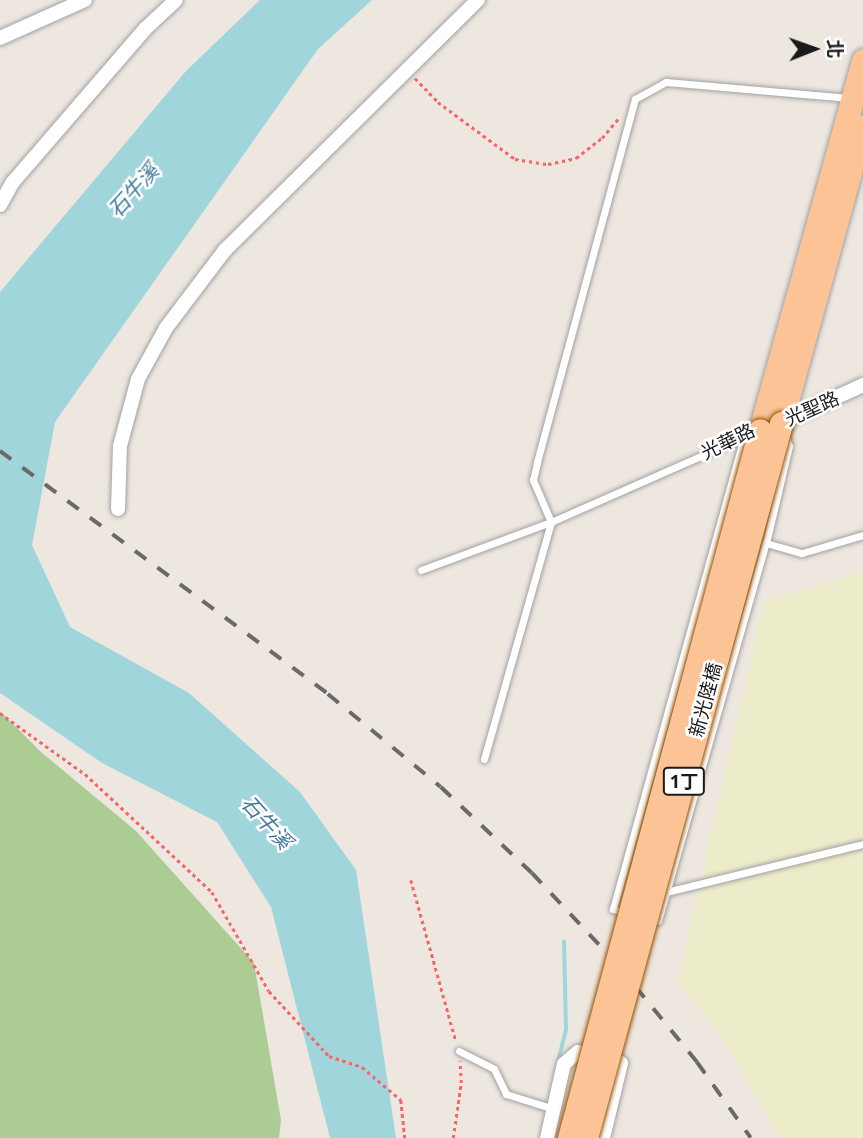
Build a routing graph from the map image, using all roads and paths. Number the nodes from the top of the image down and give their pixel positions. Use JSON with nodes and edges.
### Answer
{"nodes":[{"id":1,"x":85,"y":0,"type":"edge"},
{"id":2,"x":176,"y":0,"type":"edge"},
{"id":3,"x":478,"y":0,"type":"edge"},
{"id":4,"x":0,"y":38,"type":"edge"},
{"id":5,"x":863,"y":60,"type":"edge"},
{"id":6,"x":408,"y":71,"type":"junction"},
{"id":7,"x":853,"y":98,"type":"junction"},
{"id":8,"x":635,"y":99,"type":"junction"},
{"id":9,"x":854,"y":138,"type":"edge"},
{"id":10,"x":0,"y":205,"type":"edge"},
{"id":11,"x":863,"y":385,"type":"edge"},
{"id":12,"x":761,"y":430,"type":"junction"},
{"id":13,"x":118,"y":509,"type":"dead end"},
{"id":14,"x":551,"y":523,"type":"junction"},
{"id":15,"x":863,"y":534,"type":"edge"},
{"id":16,"x":766,"y":543,"type":"junction"},
{"id":17,"x":421,"y":570,"type":"dead end"},
{"id":18,"x":0,"y":713,"type":"edge"},
{"id":19,"x":484,"y":759,"type":"dead end"},
{"id":20,"x":863,"y":844,"type":"edge"},
{"id":21,"x":411,"y":880,"type":"dead end"},
{"id":22,"x":666,"y":892,"type":"junction"},
{"id":23,"x":459,"y":1051,"type":"junction"},
{"id":24,"x":554,"y":1109,"type":"junction"},
{"id":25,"x":405,"y":1138,"type":"edge"},
{"id":26,"x":453,"y":1138,"type":"edge"},
{"id":27,"x":547,"y":1138,"type":"edge"},
{"id":28,"x":569,"y":1138,"type":"edge"},
{"id":29,"x":586,"y":1138,"type":"edge"},
{"id":30,"x":603,"y":1138,"type":"edge"}],
"edges":[{"from":1,"to":4,"type":"street"},
{"from":2,"to":10,"type":"street"},
{"from":3,"to":6,"type":"street"},
{"from":5,"to":7,"type":"main road","name":"光華路","number":"1丁"},
{"from":6,"to":8,"type":"path"},
{"from":6,"to":13,"type":"street"},
{"from":7,"to":8,"type":"lane"},
{"from":7,"to":9,"type":"main road","name":"光華路","number":"1丁"},
{"from":8,"to":14,"type":"lane"},
{"from":9,"to":12,"type":"main road","name":"光華路","number":"1丁"},
{"from":11,"to":12,"type":"street","name":"光聖路"},
{"from":12,"to":14,"type":"lane","name":"光華路"},
{"from":12,"to":16,"type":"lane"},
{"from":12,"to":22,"type":"lane"},
{"from":12,"to":28,"type":"main road","name":"新光陸橋","number":"1丁","bridge":true},
{"from":12,"to":29,"type":"main road","name":"新光陸橋","number":"1丁","bridge":true},
{"from":14,"to":17,"type":"lane","name":"光華路"},
{"from":14,"to":19,"type":"lane"},
{"from":15,"to":16,"type":"lane"},
{"from":16,"to":22,"type":"lane"},
{"from":18,"to":25,"type":"path"},
{"from":20,"to":22,"type":"lane"},
{"from":21,"to":23,"type":"path"},
{"from":23,"to":24,"type":"lane"},
{"from":23,"to":26,"type":"path"},
{"from":24,"to":27,"type":"street"},
{"from":24,"to":30,"type":"street"}]}
